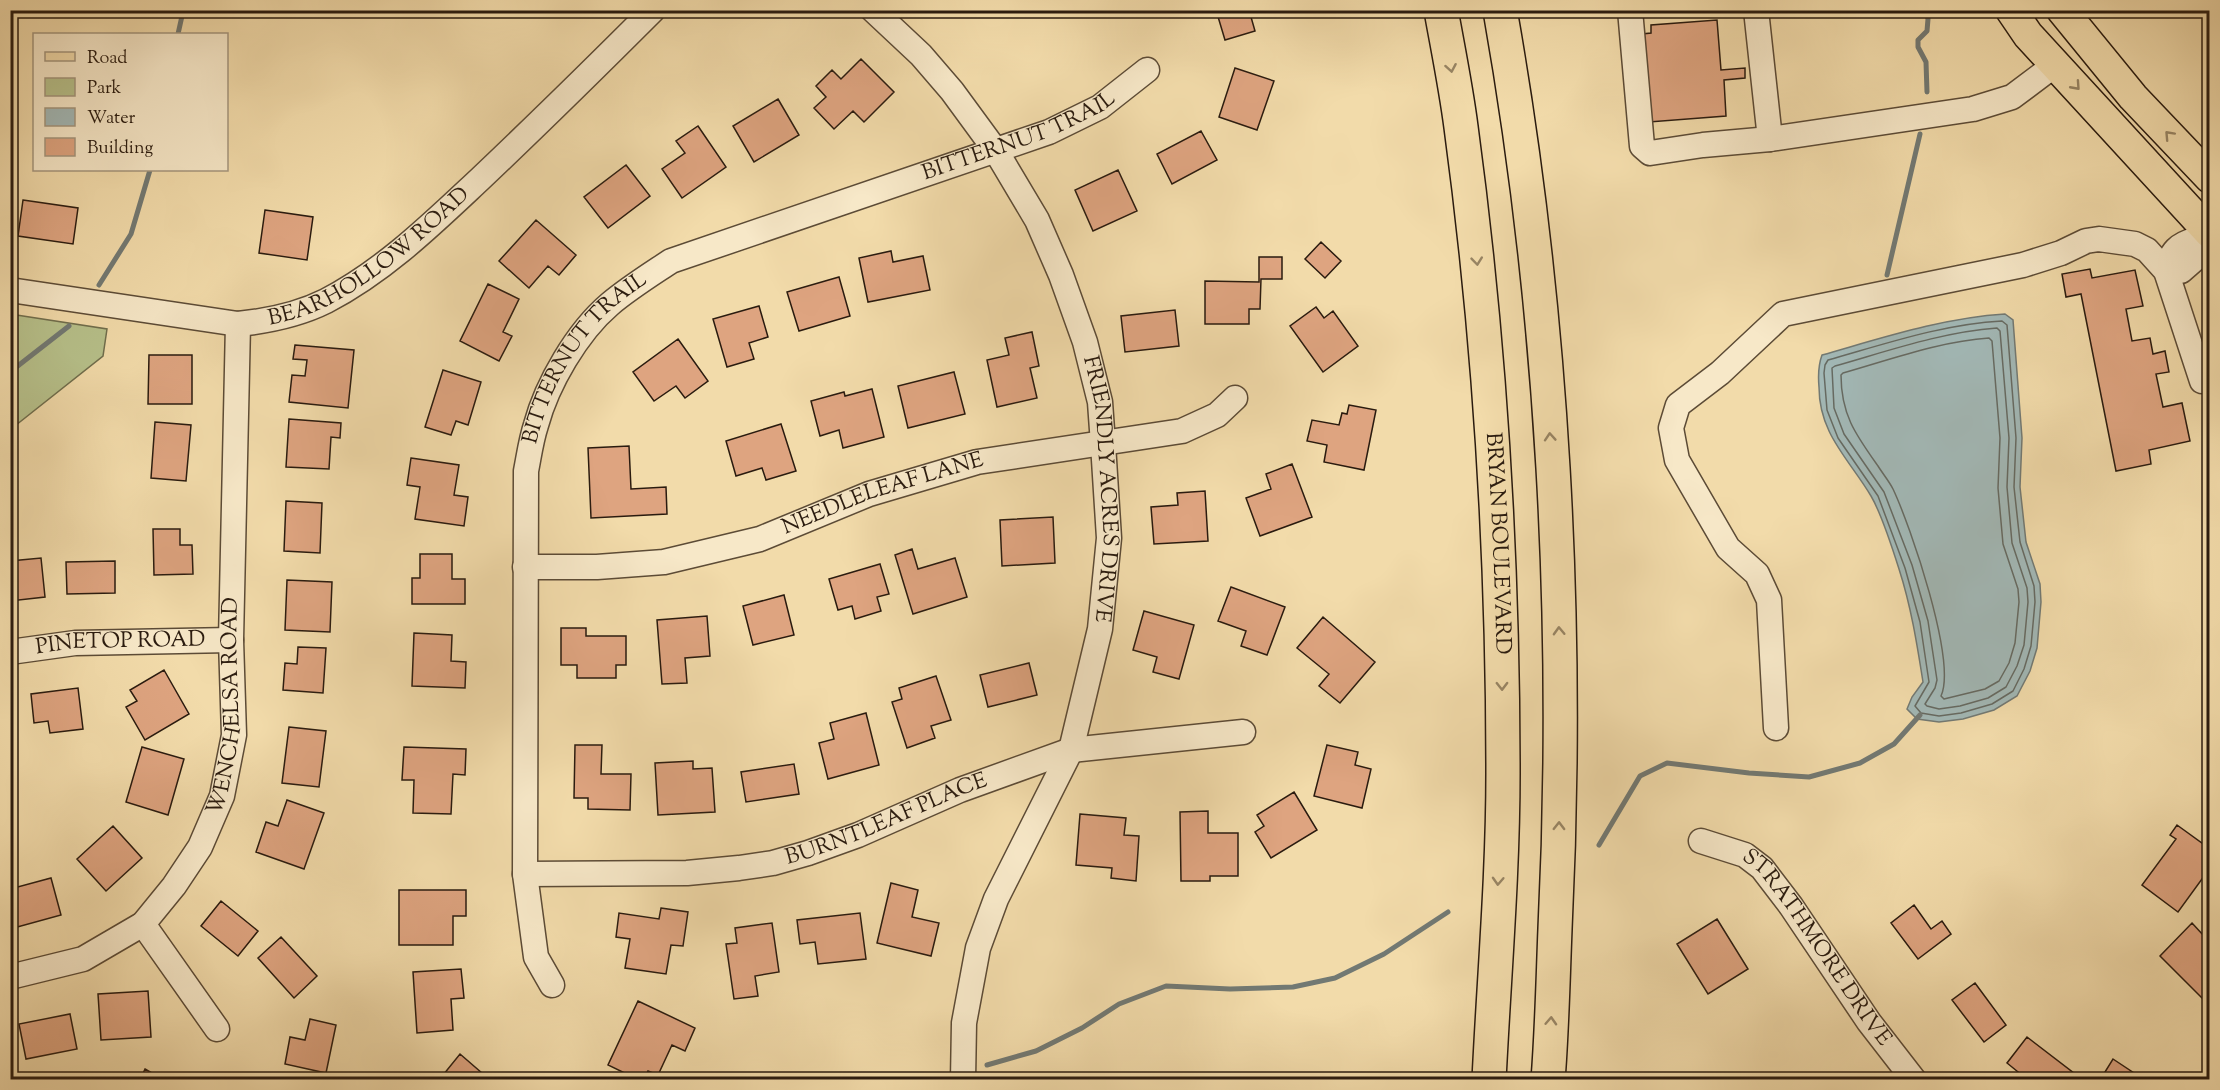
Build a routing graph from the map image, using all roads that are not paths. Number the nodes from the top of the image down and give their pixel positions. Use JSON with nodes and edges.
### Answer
{"nodes":[{"id":1,"x":653,"y":10,"type":"edge"},
{"id":2,"x":873,"y":10,"type":"edge"},
{"id":3,"x":1441,"y":10,"type":"edge"},
{"id":4,"x":1500,"y":10,"type":"edge"},
{"id":5,"x":1630,"y":10,"type":"edge"},
{"id":6,"x":1756,"y":10,"type":"edge"},
{"id":7,"x":2011,"y":10,"type":"edge"},
{"id":8,"x":2062,"y":10,"type":"edge"},
{"id":9,"x":2056,"y":64,"type":"junction"},
{"id":10,"x":1147,"y":70,"type":"dead end"},
{"id":11,"x":2133,"y":97,"type":"junction"},
{"id":12,"x":1770,"y":140,"type":"junction"},
{"id":13,"x":996,"y":151,"type":"junction"},
{"id":14,"x":2135,"y":151,"type":"junction"},
{"id":15,"x":2210,"y":178,"type":"edge"},
{"id":16,"x":2210,"y":189,"type":"edge"},
{"id":17,"x":2206,"y":230,"type":"edge"},
{"id":18,"x":2166,"y":271,"type":"junction"},
{"id":19,"x":10,"y":290,"type":"edge"},
{"id":20,"x":238,"y":324,"type":"junction"},
{"id":21,"x":2202,"y":381,"type":"dead end"},
{"id":22,"x":1234,"y":398,"type":"dead end"},
{"id":23,"x":1103,"y":444,"type":"junction"},
{"id":24,"x":525,"y":567,"type":"junction"},
{"id":25,"x":231,"y":640,"type":"junction"},
{"id":26,"x":10,"y":652,"type":"edge"},
{"id":27,"x":1776,"y":728,"type":"dead end"},
{"id":28,"x":1243,"y":732,"type":"dead end"},
{"id":29,"x":1071,"y":750,"type":"junction"},
{"id":30,"x":1701,"y":841,"type":"dead end"},
{"id":31,"x":525,"y":874,"type":"junction"},
{"id":32,"x":143,"y":924,"type":"junction"},
{"id":33,"x":10,"y":977,"type":"edge"},
{"id":34,"x":552,"y":986,"type":"dead end"},
{"id":35,"x":217,"y":1029,"type":"dead end"},
{"id":36,"x":963,"y":1080,"type":"edge"},
{"id":37,"x":1489,"y":1080,"type":"edge"},
{"id":38,"x":1548,"y":1080,"type":"edge"},
{"id":39,"x":1914,"y":1080,"type":"edge"}],
"edges":[{"from":1,"to":20,"type":"street","name":"BEARHOLLOW ROAD"},
{"from":2,"to":13,"type":"street","name":"FRIENDLY ACRES DRIVE"},
{"from":3,"to":37,"type":"highway","name":"BRYAN BOULEVARD","one_way":true},
{"from":38,"to":4,"type":"highway","one_way":true},
{"from":5,"to":12,"type":"street"},
{"from":6,"to":12,"type":"street"},
{"from":7,"to":9,"type":"main road"},
{"from":8,"to":11,"type":"main road"},
{"from":9,"to":11,"type":"main road"},
{"from":9,"to":12,"type":"street"},
{"from":9,"to":14,"type":"main road","one_way":true},
{"from":10,"to":13,"type":"street","name":"BITTERNUT TRAIL"},
{"from":15,"to":11,"type":"main road","one_way":true},
{"from":13,"to":23,"type":"street","name":"FRIENDLY ACRES DRIVE"},
{"from":13,"to":24,"type":"street","name":"BITTERNUT TRAIL"},
{"from":14,"to":16,"type":"main road"},
{"from":14,"to":17,"type":"main road"},
{"from":17,"to":18,"type":"street"},
{"from":18,"to":21,"type":"street"},
{"from":18,"to":27,"type":"street"},
{"from":19,"to":20,"type":"street","name":"BEARHOLLOW ROAD"},
{"from":20,"to":25,"type":"street","name":"WENCHELSA ROAD"},
{"from":22,"to":23,"type":"street","name":"NEEDLELEAF LANE"},
{"from":23,"to":24,"type":"street","name":"NEEDLELEAF LANE"},
{"from":23,"to":29,"type":"street","name":"FRIENDLY ACRES DRIVE"},
{"from":24,"to":31,"type":"street","name":"BITTERNUT TRAIL"},
{"from":25,"to":26,"type":"street","name":"PINETOP ROAD"},
{"from":25,"to":32,"type":"street","name":"WENCHELSA ROAD"},
{"from":28,"to":29,"type":"street","name":"BURNTLEAF PLACE"},
{"from":29,"to":31,"type":"street","name":"BURNTLEAF PLACE"},
{"from":29,"to":36,"type":"street","name":"FRIENDLY ACRES DRIVE"},
{"from":30,"to":39,"type":"street","name":"STRATHMORE DRIVE"},
{"from":31,"to":34,"type":"street","name":"BITTERNUT TRAIL"},
{"from":32,"to":33,"type":"street","name":"WENCHELSA ROAD"},
{"from":32,"to":35,"type":"street"}]}
